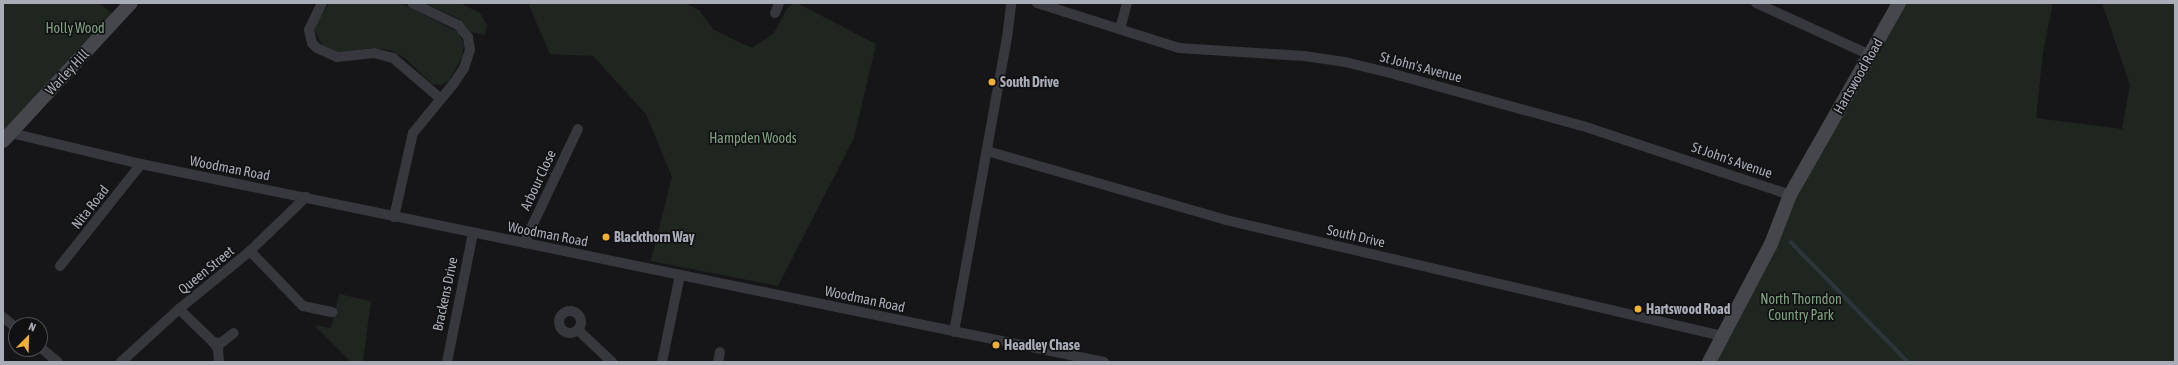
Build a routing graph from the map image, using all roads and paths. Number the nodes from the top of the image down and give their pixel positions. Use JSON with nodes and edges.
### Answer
{"nodes":[{"id":1,"x":131,"y":3,"type":"edge"},
{"id":2,"x":322,"y":3,"type":"edge"},
{"id":3,"x":412,"y":3,"type":"edge"},
{"id":4,"x":1011,"y":3,"type":"edge"},
{"id":5,"x":1037,"y":3,"type":"edge"},
{"id":6,"x":1127,"y":3,"type":"edge"},
{"id":7,"x":1756,"y":3,"type":"edge"},
{"id":8,"x":1900,"y":3,"type":"edge"},
{"id":9,"x":1120,"y":29,"type":"junction"},
{"id":10,"x":1870,"y":55,"type":"junction"},
{"id":11,"x":441,"y":99,"type":"junction"},
{"id":12,"x":578,"y":129,"type":"dead end"},
{"id":13,"x":7,"y":137,"type":"edge"},
{"id":14,"x":987,"y":151,"type":"junction"},
{"id":15,"x":141,"y":164,"type":"junction"},
{"id":16,"x":1790,"y":195,"type":"junction"},
{"id":17,"x":306,"y":197,"type":"junction"},
{"id":18,"x":394,"y":217,"type":"junction"},
{"id":19,"x":473,"y":233,"type":"junction"},
{"id":20,"x":524,"y":243,"type":"junction"},
{"id":21,"x":250,"y":251,"type":"junction"},
{"id":22,"x":60,"y":266,"type":"dead end"},
{"id":23,"x":680,"y":275,"type":"junction"},
{"id":24,"x":179,"y":310,"type":"junction"},
{"id":25,"x":332,"y":312,"type":"dead end"},
{"id":26,"x":578,"y":330,"type":"dead end"},
{"id":27,"x":954,"y":332,"type":"junction"},
{"id":28,"x":234,"y":333,"type":"dead end"},
{"id":29,"x":1722,"y":336,"type":"junction"},
{"id":30,"x":213,"y":342,"type":"junction"},
{"id":31,"x":48,"y":354,"type":"edge"},
{"id":32,"x":58,"y":362,"type":"edge"},
{"id":33,"x":121,"y":362,"type":"edge"},
{"id":34,"x":219,"y":362,"type":"edge"},
{"id":35,"x":447,"y":362,"type":"edge"},
{"id":36,"x":612,"y":362,"type":"edge"},
{"id":37,"x":662,"y":362,"type":"edge"},
{"id":38,"x":1104,"y":362,"type":"edge"},
{"id":39,"x":1709,"y":362,"type":"edge"}],
"edges":[{"from":1,"to":13,"type":"street","name":"Warley Hill"},
{"from":2,"to":11,"type":"street"},
{"from":3,"to":11,"type":"street"},
{"from":4,"to":14,"type":"street"},
{"from":5,"to":9,"type":"street","name":"St John's Avenue"},
{"from":6,"to":9,"type":"street"},
{"from":7,"to":10,"type":"street"},
{"from":8,"to":10,"type":"street","name":"Hartswood Road"},
{"from":9,"to":16,"type":"street","name":"St John's Avenue"},
{"from":10,"to":16,"type":"street","name":"Hartswood Road"},
{"from":11,"to":18,"type":"street"},
{"from":12,"to":20,"type":"street","name":"Arbour Close"},
{"from":13,"to":15,"type":"street","name":"Woodman Road"},
{"from":14,"to":27,"type":"street"},
{"from":14,"to":29,"type":"street","name":"South Drive"},
{"from":15,"to":17,"type":"street","name":"Woodman Road"},
{"from":15,"to":22,"type":"street","name":"Nita Road"},
{"from":16,"to":29,"type":"street","name":"Hartswood Road"},
{"from":17,"to":18,"type":"street","name":"Woodman Road"},
{"from":17,"to":21,"type":"street","name":"Queen Street"},
{"from":18,"to":19,"type":"street","name":"Woodman Road"},
{"from":19,"to":20,"type":"street","name":"Woodman Road"},
{"from":19,"to":35,"type":"street","name":"Brackens Drive"},
{"from":20,"to":23,"type":"street","name":"Woodman Road"},
{"from":21,"to":24,"type":"street","name":"Queen Street"},
{"from":21,"to":25,"type":"street"},
{"from":23,"to":27,"type":"street","name":"Woodman Road"},
{"from":23,"to":37,"type":"street"},
{"from":24,"to":30,"type":"street"},
{"from":24,"to":33,"type":"street","name":"Queen Street"},
{"from":26,"to":36,"type":"street"},
{"from":27,"to":38,"type":"street","name":"Woodman Road"},
{"from":28,"to":30,"type":"street"},
{"from":29,"to":39,"type":"street","name":"Hartswood Road"},
{"from":30,"to":34,"type":"street"},
{"from":31,"to":32,"type":"street"}]}
